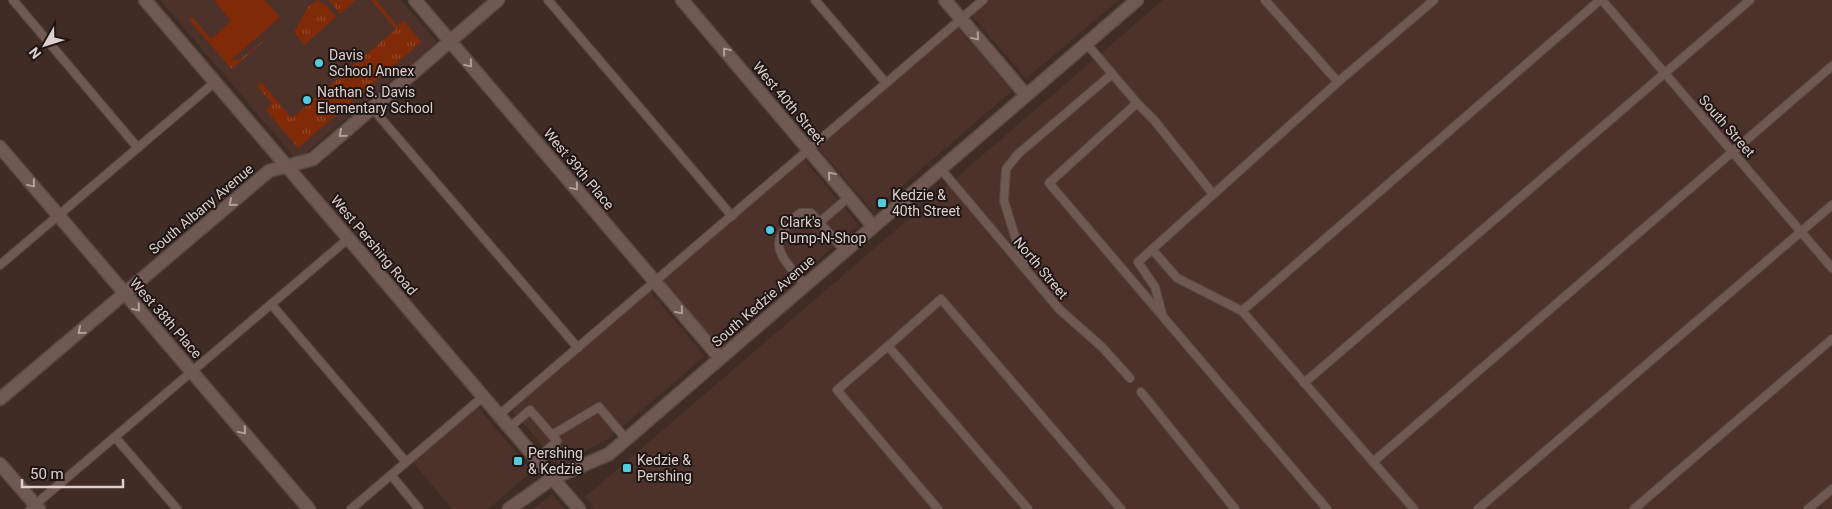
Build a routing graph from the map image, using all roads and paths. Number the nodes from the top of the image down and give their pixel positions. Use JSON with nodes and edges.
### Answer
{"nodes":[{"id":1,"x":13,"y":0,"type":"edge"},
{"id":2,"x":146,"y":0,"type":"edge"},
{"id":3,"x":415,"y":0,"type":"edge"},
{"id":4,"x":498,"y":0,"type":"edge"},
{"id":5,"x":548,"y":0,"type":"edge"},
{"id":6,"x":682,"y":0,"type":"edge"},
{"id":7,"x":815,"y":0,"type":"edge"},
{"id":8,"x":945,"y":0,"type":"edge"},
{"id":9,"x":983,"y":0,"type":"edge"},
{"id":10,"x":1137,"y":0,"type":"edge"},
{"id":11,"x":1265,"y":0,"type":"edge"},
{"id":12,"x":1434,"y":0,"type":"edge"},
{"id":13,"x":1601,"y":0,"type":"edge"},
{"id":14,"x":1750,"y":0,"type":"edge"},
{"id":15,"x":961,"y":19,"type":"junction"},
{"id":16,"x":450,"y":41,"type":"junction"},
{"id":17,"x":1086,"y":43,"type":"junction"},
{"id":18,"x":1832,"y":66,"type":"edge"},
{"id":19,"x":1665,"y":73,"type":"junction"},
{"id":20,"x":1112,"y":74,"type":"junction"},
{"id":21,"x":215,"y":82,"type":"junction"},
{"id":22,"x":1338,"y":82,"type":"junction"},
{"id":23,"x":886,"y":84,"type":"junction"},
{"id":24,"x":1026,"y":95,"type":"junction"},
{"id":25,"x":1137,"y":104,"type":"junction"},
{"id":26,"x":372,"y":108,"type":"junction"},
{"id":27,"x":0,"y":147,"type":"edge"},
{"id":28,"x":138,"y":148,"type":"junction"},
{"id":29,"x":809,"y":150,"type":"junction"},
{"id":30,"x":1732,"y":152,"type":"junction"},
{"id":31,"x":286,"y":165,"type":"junction"},
{"id":32,"x":940,"y":168,"type":"junction"},
{"id":33,"x":1213,"y":194,"type":"junction"},
{"id":34,"x":849,"y":197,"type":"junction"},
{"id":35,"x":1832,"y":204,"type":"edge"},
{"id":36,"x":58,"y":216,"type":"junction"},
{"id":37,"x":732,"y":216,"type":"junction"},
{"id":38,"x":821,"y":221,"type":"junction"},
{"id":39,"x":873,"y":226,"type":"junction"},
{"id":40,"x":1801,"y":232,"type":"junction"},
{"id":41,"x":349,"y":238,"type":"junction"},
{"id":42,"x":1152,"y":249,"type":"junction"},
{"id":43,"x":845,"y":251,"type":"junction"},
{"id":44,"x":0,"y":265,"type":"edge"},
{"id":45,"x":1832,"y":268,"type":"edge"},
{"id":46,"x":1026,"y":270,"type":"junction"},
{"id":47,"x":655,"y":282,"type":"junction"},
{"id":48,"x":805,"y":285,"type":"junction"},
{"id":49,"x":125,"y":293,"type":"junction"},
{"id":50,"x":271,"y":304,"type":"junction"},
{"id":51,"x":1242,"y":311,"type":"junction"},
{"id":52,"x":1162,"y":317,"type":"junction"},
{"id":53,"x":1832,"y":339,"type":"edge"},
{"id":54,"x":888,"y":346,"type":"junction"},
{"id":55,"x":578,"y":348,"type":"junction"},
{"id":56,"x":720,"y":358,"type":"junction"},
{"id":57,"x":192,"y":372,"type":"junction"},
{"id":58,"x":1130,"y":378,"type":"dead end"},
{"id":59,"x":1304,"y":383,"type":"junction"},
{"id":60,"x":1141,"y":392,"type":"dead end"},
{"id":61,"x":484,"y":396,"type":"junction"},
{"id":62,"x":0,"y":399,"type":"edge"},
{"id":63,"x":500,"y":415,"type":"junction"},
{"id":64,"x":510,"y":427,"type":"junction"},
{"id":65,"x":552,"y":435,"type":"junction"},
{"id":66,"x":115,"y":437,"type":"junction"},
{"id":67,"x":626,"y":439,"type":"junction"},
{"id":68,"x":537,"y":459,"type":"junction"},
{"id":69,"x":406,"y":462,"type":"junction"},
{"id":70,"x":1372,"y":462,"type":"junction"},
{"id":71,"x":0,"y":464,"type":"edge"},
{"id":72,"x":391,"y":475,"type":"junction"},
{"id":73,"x":553,"y":478,"type":"junction"},
{"id":74,"x":1832,"y":489,"type":"edge"},
{"id":75,"x":35,"y":508,"type":"edge"},
{"id":76,"x":177,"y":509,"type":"edge"},
{"id":77,"x":309,"y":509,"type":"edge"},
{"id":78,"x":351,"y":509,"type":"edge"},
{"id":79,"x":419,"y":509,"type":"edge"},
{"id":80,"x":509,"y":509,"type":"edge"},
{"id":81,"x":579,"y":509,"type":"edge"},
{"id":82,"x":938,"y":509,"type":"edge"},
{"id":83,"x":1028,"y":509,"type":"edge"},
{"id":84,"x":1121,"y":509,"type":"edge"},
{"id":85,"x":1235,"y":509,"type":"edge"},
{"id":86,"x":1327,"y":509,"type":"edge"},
{"id":87,"x":1414,"y":509,"type":"edge"},
{"id":88,"x":1478,"y":509,"type":"edge"},
{"id":89,"x":1634,"y":509,"type":"edge"},
{"id":90,"x":1808,"y":509,"type":"edge"}],
"edges":[{"from":1,"to":28,"type":"lane"},
{"from":2,"to":21,"type":"street","name":"West Pershing Road"},
{"from":3,"to":16,"type":"street","name":"West 39th Place"},
{"from":4,"to":16,"type":"street","name":"South Albany Avenue"},
{"from":5,"to":37,"type":"lane"},
{"from":29,"to":6,"type":"street","name":"West 40th Street","one_way":true},
{"from":7,"to":23,"type":"lane"},
{"from":8,"to":15,"type":"street"},
{"from":9,"to":15,"type":"lane"},
{"from":10,"to":17,"type":"street","name":"South Kedzie Avenue"},
{"from":11,"to":22,"type":"lane"},
{"from":12,"to":22,"type":"lane"},
{"from":13,"to":19,"type":"lane","name":"South Street"},
{"from":13,"to":51,"type":"lane"},
{"from":14,"to":19,"type":"lane"},
{"from":15,"to":23,"type":"lane"},
{"from":15,"to":24,"type":"street","one_way":true},
{"from":16,"to":26,"type":"street","name":"South Albany Avenue"},
{"from":16,"to":47,"type":"street","name":"West 39th Place","one_way":true},
{"from":17,"to":20,"type":"lane"},
{"from":17,"to":24,"type":"street","name":"South Kedzie Avenue"},
{"from":18,"to":30,"type":"lane"},
{"from":19,"to":30,"type":"lane","name":"South Street"},
{"from":19,"to":59,"type":"lane"},
{"from":20,"to":25,"type":"lane"},
{"from":20,"to":46,"type":"lane"},
{"from":21,"to":28,"type":"lane"},
{"from":21,"to":31,"type":"street","name":"West Pershing Road"},
{"from":22,"to":33,"type":"lane"},
{"from":23,"to":29,"type":"lane"},
{"from":24,"to":32,"type":"street","name":"South Kedzie Avenue"},
{"from":25,"to":33,"type":"lane"},
{"from":25,"to":52,"type":"lane"},
{"from":26,"to":31,"type":"street","name":"South Albany Avenue","one_way":true},
{"from":26,"to":55,"type":"lane"},
{"from":27,"to":36,"type":"street","name":"West 38th Place","one_way":true},
{"from":28,"to":36,"type":"lane"},
{"from":34,"to":29,"type":"street","name":"West 40th Street","one_way":true},
{"from":29,"to":37,"type":"lane"},
{"from":30,"to":40,"type":"lane","name":"South Street"},
{"from":30,"to":70,"type":"lane"},
{"from":31,"to":41,"type":"street","name":"West Pershing Road"},
{"from":31,"to":49,"type":"street","name":"South Albany Avenue","one_way":true},
{"from":32,"to":39,"type":"street","name":"South Kedzie Avenue"},
{"from":32,"to":46,"type":"lane","name":"North Street"},
{"from":33,"to":42,"type":"lane"},
{"from":34,"to":38,"type":"lane"},
{"from":34,"to":39,"type":"street","name":"West 40th Street"},
{"from":35,"to":40,"type":"lane"},
{"from":36,"to":44,"type":"lane"},
{"from":36,"to":49,"type":"street","name":"West 38th Place"},
{"from":37,"to":47,"type":"lane"},
{"from":38,"to":43,"type":"lane"},
{"from":38,"to":48,"type":"lane"},
{"from":39,"to":43,"type":"street","name":"South Kedzie Avenue"},
{"from":40,"to":45,"type":"lane","name":"South Street"},
{"from":40,"to":88,"type":"lane"},
{"from":41,"to":50,"type":"lane"},
{"from":41,"to":61,"type":"street","name":"West Pershing Road"},
{"from":42,"to":51,"type":"lane"},
{"from":42,"to":52,"type":"lane"},
{"from":43,"to":48,"type":"street","name":"South Kedzie Avenue"},
{"from":46,"to":58,"type":"lane","name":"North Street"},
{"from":47,"to":55,"type":"lane"},
{"from":47,"to":56,"type":"street","name":"West 39th Place","one_way":true},
{"from":48,"to":56,"type":"street","name":"South Kedzie Avenue"},
{"from":49,"to":57,"type":"street","name":"West 38th Place","one_way":true},
{"from":49,"to":62,"type":"street","name":"South Albany Avenue","one_way":true},
{"from":50,"to":57,"type":"lane"},
{"from":50,"to":69,"type":"lane"},
{"from":51,"to":59,"type":"lane"},
{"from":52,"to":86,"type":"lane"},
{"from":53,"to":89,"type":"lane"},
{"from":54,"to":82,"type":"lane"},
{"from":54,"to":83,"type":"lane"},
{"from":54,"to":84,"type":"lane"},
{"from":55,"to":63,"type":"lane"},
{"from":56,"to":67,"type":"street","name":"South Kedzie Avenue"},
{"from":57,"to":66,"type":"lane"},
{"from":57,"to":77,"type":"street","name":"West 38th Place","one_way":true},
{"from":59,"to":70,"type":"lane"},
{"from":60,"to":85,"type":"lane"},
{"from":61,"to":63,"type":"street","name":"West Pershing Road"},
{"from":61,"to":69,"type":"lane"},
{"from":63,"to":64,"type":"street","name":"West Pershing Road"},
{"from":64,"to":65,"type":"lane"},
{"from":64,"to":68,"type":"street","name":"West Pershing Road"},
{"from":65,"to":67,"type":"lane"},
{"from":65,"to":68,"type":"lane"},
{"from":66,"to":75,"type":"lane"},
{"from":66,"to":76,"type":"lane"},
{"from":67,"to":73,"type":"street","name":"South Kedzie Avenue"},
{"from":68,"to":73,"type":"street","name":"West Pershing Road"},
{"from":69,"to":72,"type":"lane"},
{"from":70,"to":87,"type":"lane"},
{"from":71,"to":75,"type":"street"},
{"from":72,"to":78,"type":"lane"},
{"from":72,"to":79,"type":"lane"},
{"from":73,"to":80,"type":"street","name":"South Kedzie Avenue"},
{"from":73,"to":81,"type":"street","name":"West Pershing Road"},
{"from":74,"to":90,"type":"lane"}]}
